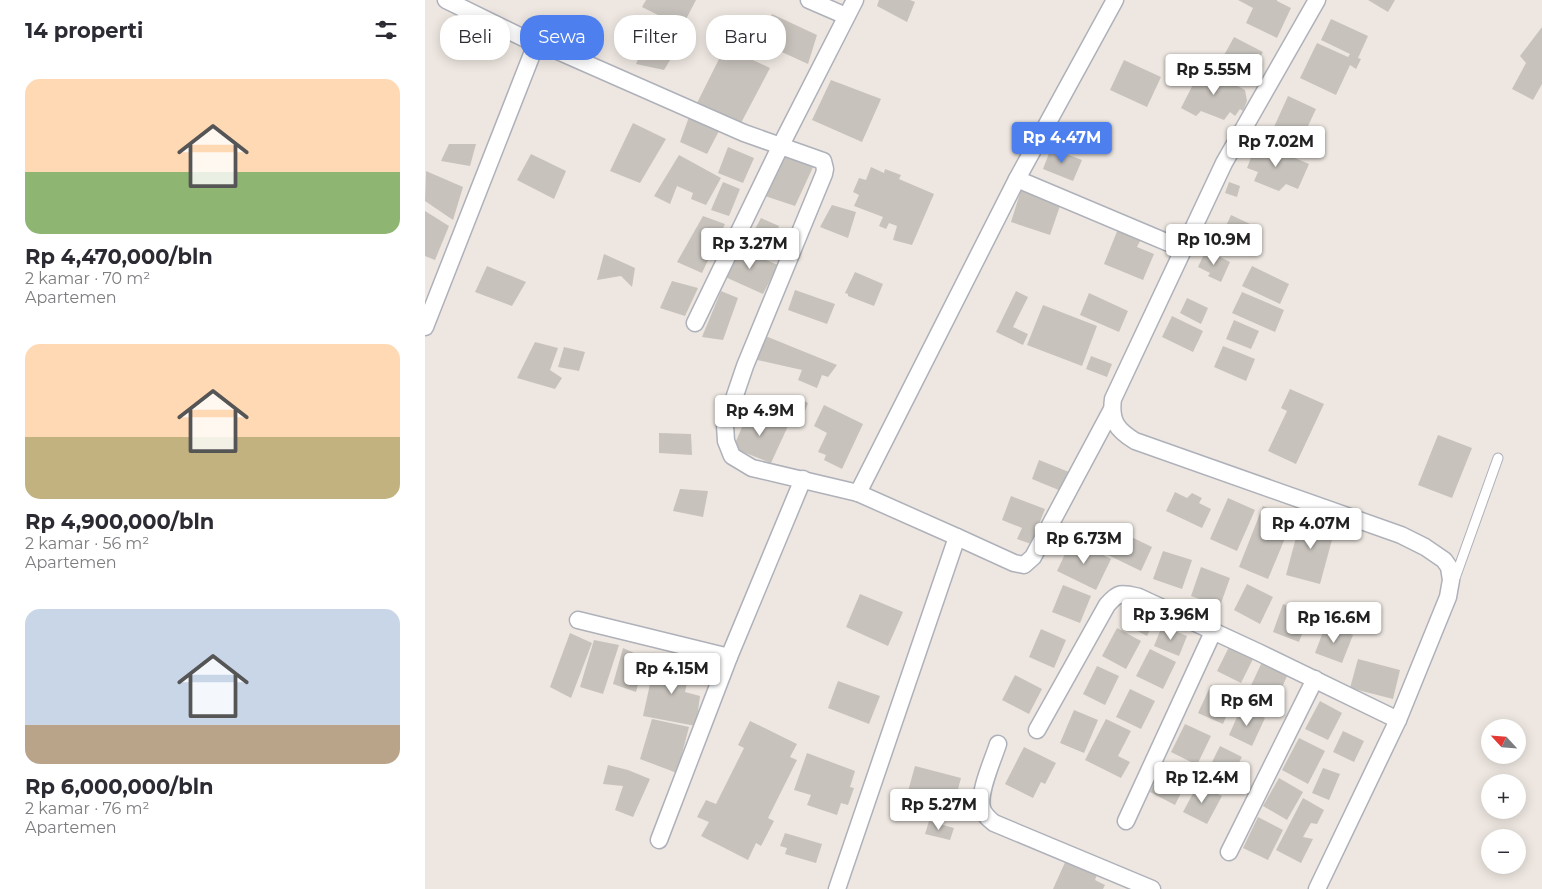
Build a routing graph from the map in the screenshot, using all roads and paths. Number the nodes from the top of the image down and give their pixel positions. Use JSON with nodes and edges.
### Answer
{"nodes":[{"id":1,"x":446,"y":0,"type":"edge"},
{"id":2,"x":809,"y":0,"type":"edge"},
{"id":3,"x":855,"y":0,"type":"edge"},
{"id":4,"x":1115,"y":0,"type":"edge"},
{"id":5,"x":1317,"y":0,"type":"edge"},
{"id":6,"x":846,"y":16,"type":"junction"},
{"id":7,"x":520,"y":36,"type":"edge"},
{"id":8,"x":530,"y":60,"type":"edge"},
{"id":9,"x":578,"y":60,"type":"edge"},
{"id":10,"x":780,"y":147,"type":"junction"},
{"id":11,"x":1017,"y":179,"type":"junction"},
{"id":12,"x":1183,"y":249,"type":"junction"},
{"id":13,"x":695,"y":323,"type":"dead end"},
{"id":14,"x":425,"y":327,"type":"edge"},
{"id":15,"x":1111,"y":411,"type":"junction"},
{"id":16,"x":1497,"y":458,"type":"dead end"},
{"id":17,"x":803,"y":479,"type":"junction"},
{"id":18,"x":858,"y":494,"type":"junction"},
{"id":19,"x":957,"y":537,"type":"junction"},
{"id":20,"x":1448,"y":597,"type":"junction"},
{"id":21,"x":578,"y":620,"type":"dead end"},
{"id":22,"x":1213,"y":632,"type":"junction"},
{"id":23,"x":729,"y":657,"type":"junction"},
{"id":24,"x":1315,"y":679,"type":"junction"},
{"id":25,"x":1398,"y":720,"type":"junction"},
{"id":26,"x":1037,"y":730,"type":"dead end"},
{"id":27,"x":998,"y":744,"type":"dead end"},
{"id":28,"x":1126,"y":821,"type":"dead end"},
{"id":29,"x":659,"y":840,"type":"dead end"},
{"id":30,"x":1229,"y":852,"type":"dead end"},
{"id":31,"x":837,"y":889,"type":"edge"},
{"id":32,"x":1152,"y":889,"type":"edge"},
{"id":33,"x":1317,"y":889,"type":"edge"}],
"edges":[{"from":1,"to":7,"type":"street"},
{"from":2,"to":6,"type":"street"},
{"from":3,"to":6,"type":"street"},
{"from":4,"to":11,"type":"street"},
{"from":5,"to":12,"type":"street"},
{"from":6,"to":10,"type":"street"},
{"from":8,"to":14,"type":"street"},
{"from":9,"to":10,"type":"street"},
{"from":10,"to":13,"type":"street"},
{"from":10,"to":17,"type":"street"},
{"from":11,"to":12,"type":"street"},
{"from":11,"to":18,"type":"street"},
{"from":12,"to":15,"type":"street"},
{"from":15,"to":19,"type":"street"},
{"from":15,"to":20,"type":"street"},
{"from":16,"to":20,"type":"lane"},
{"from":17,"to":18,"type":"street"},
{"from":17,"to":23,"type":"street"},
{"from":18,"to":19,"type":"street"},
{"from":19,"to":31,"type":"street"},
{"from":20,"to":25,"type":"street"},
{"from":21,"to":23,"type":"street"},
{"from":22,"to":24,"type":"street"},
{"from":22,"to":26,"type":"street"},
{"from":22,"to":28,"type":"street"},
{"from":23,"to":29,"type":"street"},
{"from":24,"to":25,"type":"street"},
{"from":24,"to":30,"type":"street"},
{"from":25,"to":33,"type":"street"},
{"from":27,"to":32,"type":"street"}]}
